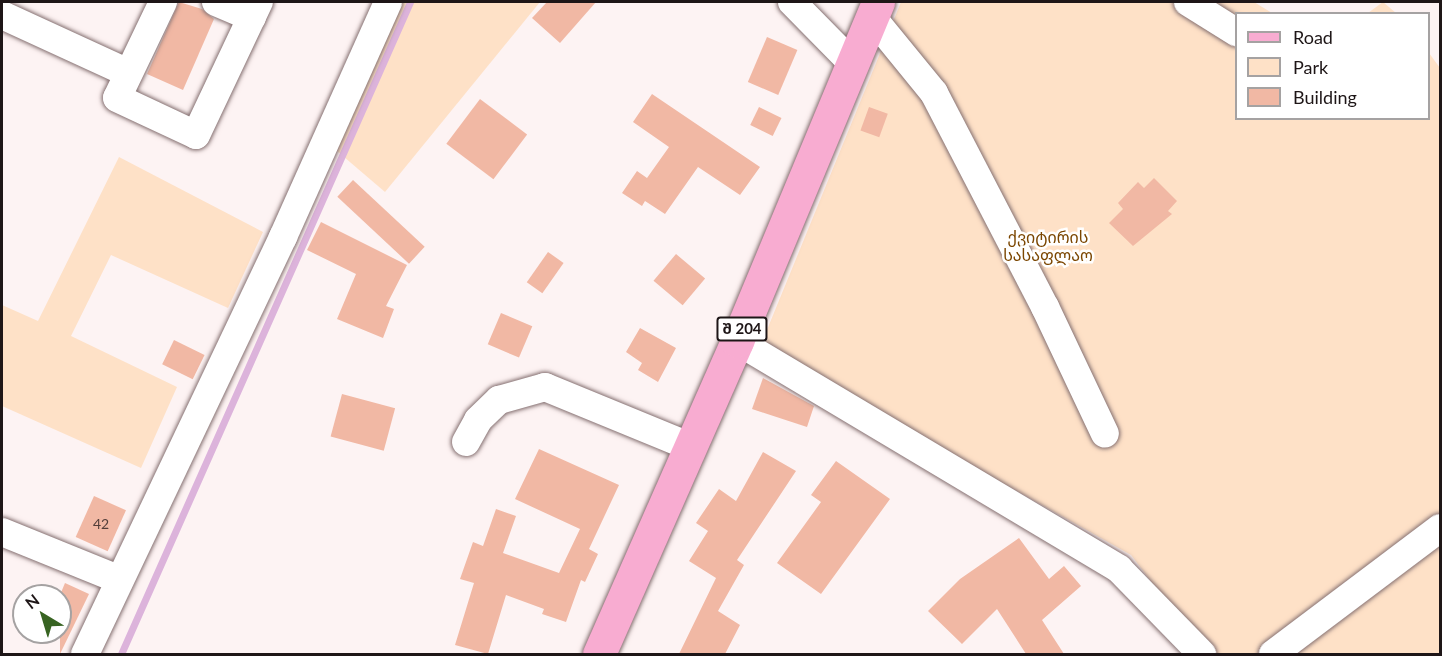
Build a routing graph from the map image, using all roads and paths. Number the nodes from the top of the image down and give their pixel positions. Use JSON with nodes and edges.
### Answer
{"nodes":[{"id":1,"x":164,"y":2,"type":"edge"},
{"id":2,"x":216,"y":2,"type":"edge"},
{"id":3,"x":388,"y":2,"type":"edge"},
{"id":4,"x":792,"y":2,"type":"edge"},
{"id":5,"x":1188,"y":2,"type":"edge"},
{"id":6,"x":256,"y":9,"type":"edge"},
{"id":7,"x":875,"y":9,"type":"edge"},
{"id":8,"x":2,"y":15,"type":"edge"},
{"id":9,"x":1235,"y":31,"type":"edge"},
{"id":10,"x":853,"y":64,"type":"junction"},
{"id":11,"x":128,"y":73,"type":"junction"},
{"id":12,"x":737,"y":341,"type":"junction"},
{"id":13,"x":1105,"y":434,"type":"dead end"},
{"id":14,"x":466,"y":442,"type":"dead end"},
{"id":15,"x":689,"y":446,"type":"junction"},
{"id":16,"x":1440,"y":528,"type":"edge"},
{"id":17,"x":2,"y":532,"type":"edge"},
{"id":18,"x":120,"y":580,"type":"junction"},
{"id":19,"x":85,"y":654,"type":"edge"},
{"id":20,"x":598,"y":654,"type":"edge"},
{"id":21,"x":1202,"y":654,"type":"edge"},
{"id":22,"x":1272,"y":654,"type":"edge"}],
"edges":[{"from":1,"to":11,"type":"street"},
{"from":2,"to":6,"type":"street"},
{"from":3,"to":18,"type":"street"},
{"from":4,"to":10,"type":"street"},
{"from":5,"to":9,"type":"street"},
{"from":6,"to":11,"type":"street"},
{"from":7,"to":10,"type":"main road","number":"შ 204"},
{"from":7,"to":13,"type":"street"},
{"from":8,"to":11,"type":"street"},
{"from":10,"to":12,"type":"main road","number":"შ 204"},
{"from":12,"to":15,"type":"main road","number":"შ 204"},
{"from":12,"to":21,"type":"street"},
{"from":14,"to":15,"type":"street"},
{"from":15,"to":20,"type":"main road","number":"შ 204"},
{"from":16,"to":22,"type":"street"},
{"from":17,"to":18,"type":"street"},
{"from":18,"to":19,"type":"street"}]}
